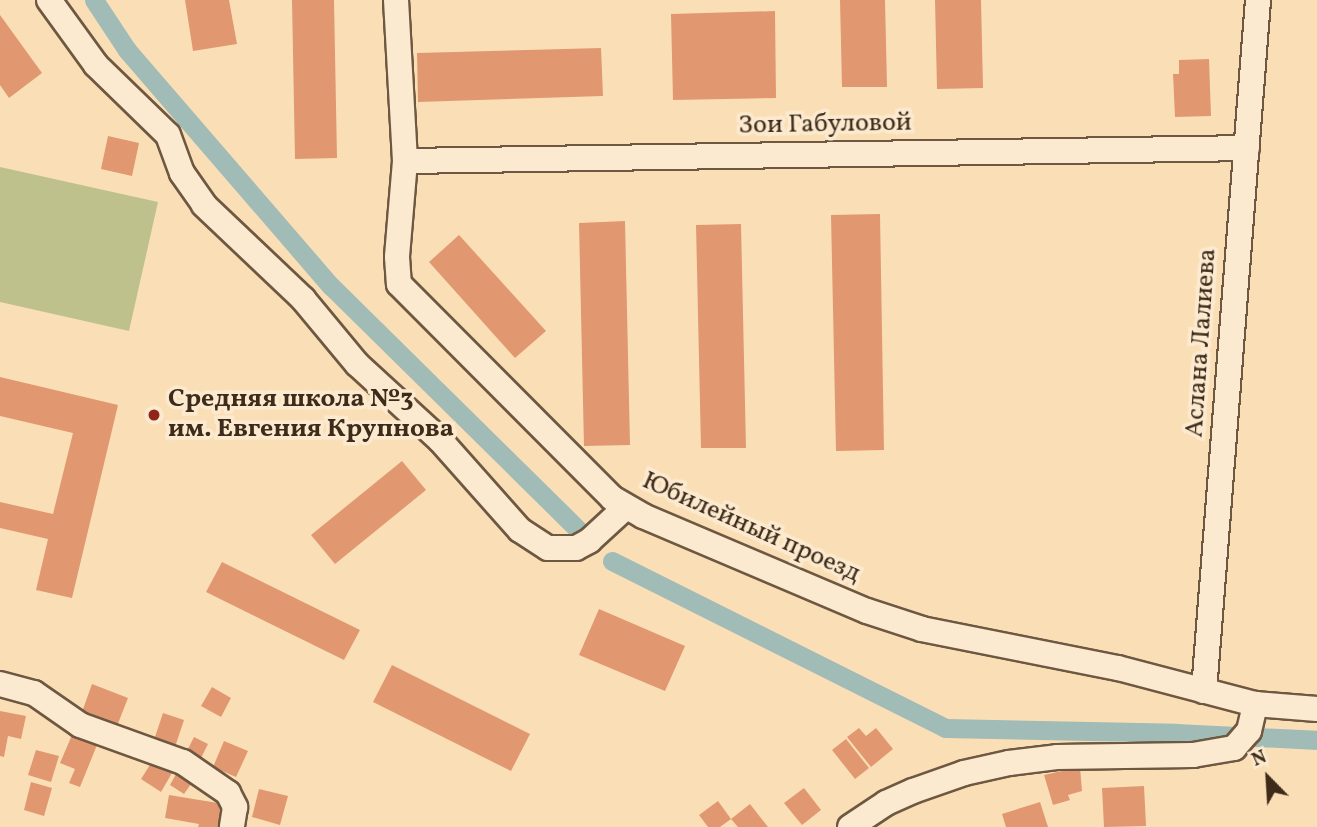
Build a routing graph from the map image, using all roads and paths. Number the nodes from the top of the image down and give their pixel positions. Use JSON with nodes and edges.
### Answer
{"nodes":[{"id":1,"x":49,"y":0,"type":"edge"},
{"id":2,"x":396,"y":0,"type":"edge"},
{"id":3,"x":1258,"y":0,"type":"edge"},
{"id":4,"x":1247,"y":148,"type":"junction"},
{"id":5,"x":405,"y":161,"type":"junction"},
{"id":6,"x":626,"y":508,"type":"junction"},
{"id":7,"x":0,"y":684,"type":"edge"},
{"id":8,"x":1204,"y":691,"type":"junction"},
{"id":9,"x":1255,"y":704,"type":"junction"},
{"id":10,"x":1317,"y":709,"type":"edge"},
{"id":11,"x":232,"y":827,"type":"edge"},
{"id":12,"x":850,"y":827,"type":"edge"}],
"edges":[{"from":1,"to":6,"type":"street"},
{"from":2,"to":5,"type":"street","name":"Юбилейный проезд"},
{"from":3,"to":4,"type":"street","name":"Аслана Лалиева"},
{"from":4,"to":5,"type":"street","name":"Зои Габуловой"},
{"from":4,"to":8,"type":"street","name":"Аслана Лалиева"},
{"from":5,"to":6,"type":"street","name":"Юбилейный проезд"},
{"from":6,"to":8,"type":"street","name":"Юбилейный проезд"},
{"from":7,"to":11,"type":"street"},
{"from":8,"to":9,"type":"street","name":"Юбилейный проезд"},
{"from":9,"to":10,"type":"street","name":"Юбилейный проезд"},
{"from":9,"to":12,"type":"street"}]}
